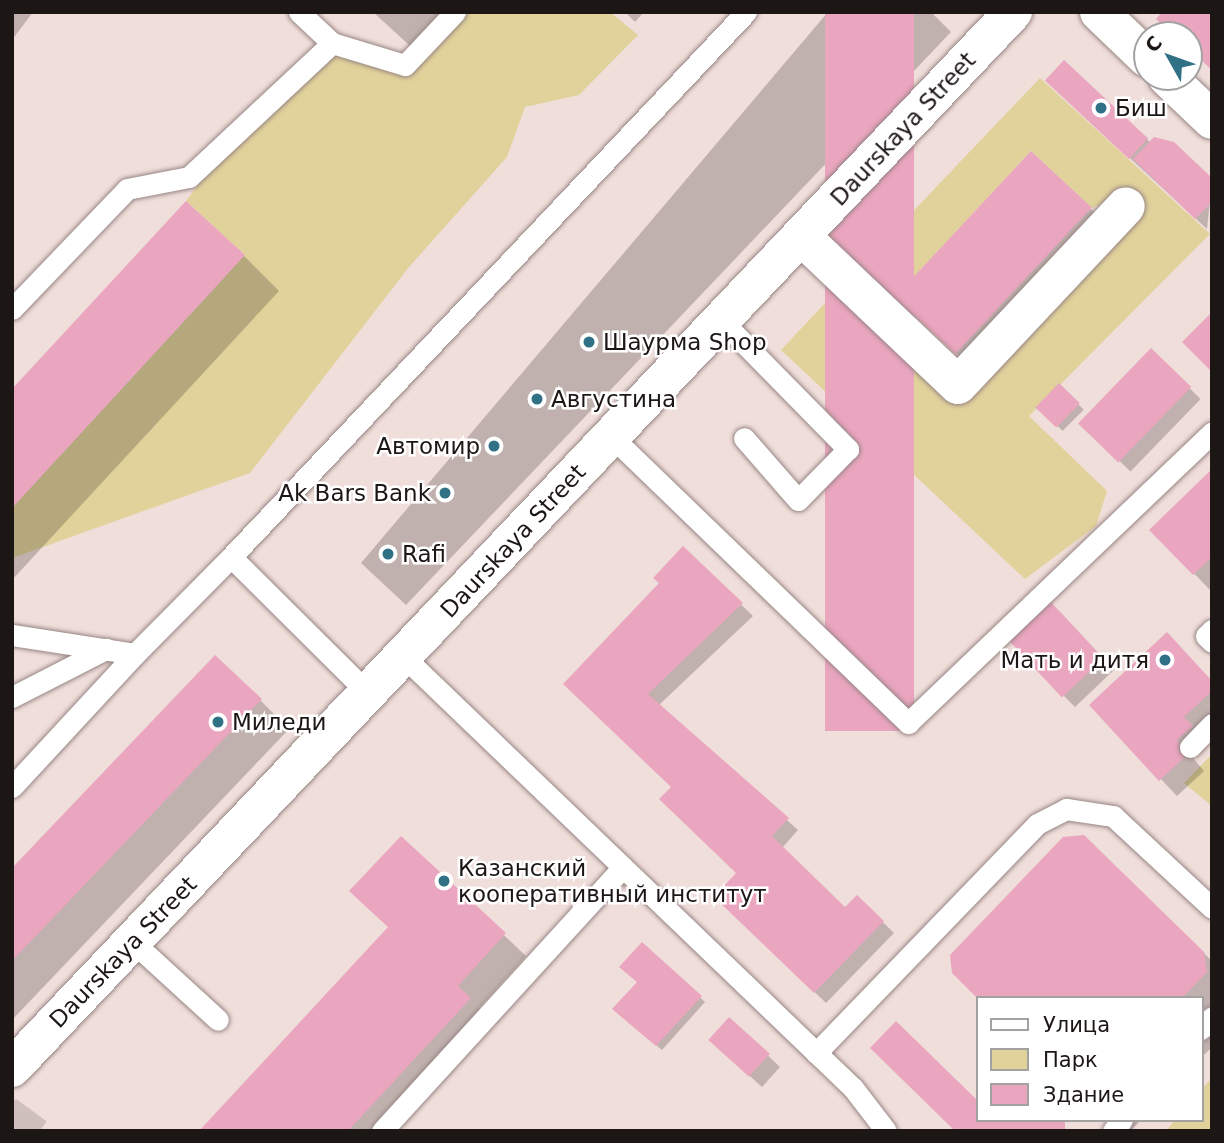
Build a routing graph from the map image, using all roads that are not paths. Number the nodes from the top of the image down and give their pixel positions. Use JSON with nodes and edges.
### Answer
{"nodes":[{"id":1,"x":299,"y":12,"type":"edge"},
{"id":2,"x":454,"y":12,"type":"edge"},
{"id":3,"x":746,"y":12,"type":"edge"},
{"id":4,"x":1013,"y":12,"type":"edge"},
{"id":5,"x":1099,"y":12,"type":"edge"},
{"id":6,"x":332,"y":43,"type":"junction"},
{"id":7,"x":1133,"y":45,"type":"edge"},
{"id":8,"x":1182,"y":91,"type":"edge"},
{"id":9,"x":1212,"y":120,"type":"edge"},
{"id":10,"x":1126,"y":206,"type":"dead end"},
{"id":11,"x":802,"y":236,"type":"junction"},
{"id":12,"x":12,"y":309,"type":"edge"},
{"id":13,"x":722,"y":321,"type":"junction"},
{"id":14,"x":1212,"y":432,"type":"edge"},
{"id":15,"x":612,"y":437,"type":"junction"},
{"id":16,"x":744,"y":438,"type":"dead end"},
{"id":17,"x":231,"y":557,"type":"junction"},
{"id":18,"x":1212,"y":630,"type":"edge"},
{"id":19,"x":12,"y":635,"type":"edge"},
{"id":20,"x":1212,"y":642,"type":"edge"},
{"id":21,"x":106,"y":649,"type":"junction"},
{"id":22,"x":135,"y":654,"type":"junction"},
{"id":23,"x":404,"y":657,"type":"junction"},
{"id":24,"x":369,"y":694,"type":"junction"},
{"id":25,"x":12,"y":697,"type":"edge"},
{"id":26,"x":1212,"y":724,"type":"edge"},
{"id":27,"x":1190,"y":747,"type":"dead end"},
{"id":28,"x":12,"y":787,"type":"edge"},
{"id":29,"x":623,"y":867,"type":"junction"},
{"id":30,"x":1212,"y":908,"type":"edge"},
{"id":31,"x":133,"y":942,"type":"junction"},
{"id":32,"x":218,"y":1020,"type":"dead end"},
{"id":33,"x":816,"y":1053,"type":"junction"},
{"id":34,"x":12,"y":1068,"type":"edge"},
{"id":35,"x":382,"y":1131,"type":"edge"},
{"id":36,"x":886,"y":1131,"type":"edge"}],
"edges":[{"from":1,"to":6,"type":"lane"},
{"from":2,"to":6,"type":"lane"},
{"from":3,"to":17,"type":"lane"},
{"from":4,"to":11,"type":"street","name":"Daurskaya Street"},
{"from":5,"to":7,"type":"street"},
{"from":6,"to":12,"type":"lane"},
{"from":8,"to":9,"type":"street"},
{"from":10,"to":11,"type":"street"},
{"from":11,"to":13,"type":"street","name":"Daurskaya Street"},
{"from":13,"to":15,"type":"street","name":"Daurskaya Street"},
{"from":13,"to":16,"type":"lane"},
{"from":14,"to":15,"type":"lane"},
{"from":15,"to":23,"type":"street","name":"Daurskaya Street"},
{"from":17,"to":22,"type":"lane"},
{"from":17,"to":24,"type":"lane"},
{"from":18,"to":20,"type":"lane"},
{"from":19,"to":21,"type":"lane"},
{"from":21,"to":22,"type":"lane"},
{"from":21,"to":25,"type":"lane"},
{"from":22,"to":28,"type":"lane"},
{"from":23,"to":24,"type":"street","name":"Daurskaya Street"},
{"from":23,"to":29,"type":"lane"},
{"from":24,"to":31,"type":"street","name":"Daurskaya Street"},
{"from":26,"to":27,"type":"lane"},
{"from":29,"to":33,"type":"lane"},
{"from":29,"to":35,"type":"lane"},
{"from":30,"to":33,"type":"lane"},
{"from":31,"to":32,"type":"lane"},
{"from":31,"to":34,"type":"street","name":"Daurskaya Street"},
{"from":33,"to":36,"type":"lane"}]}
